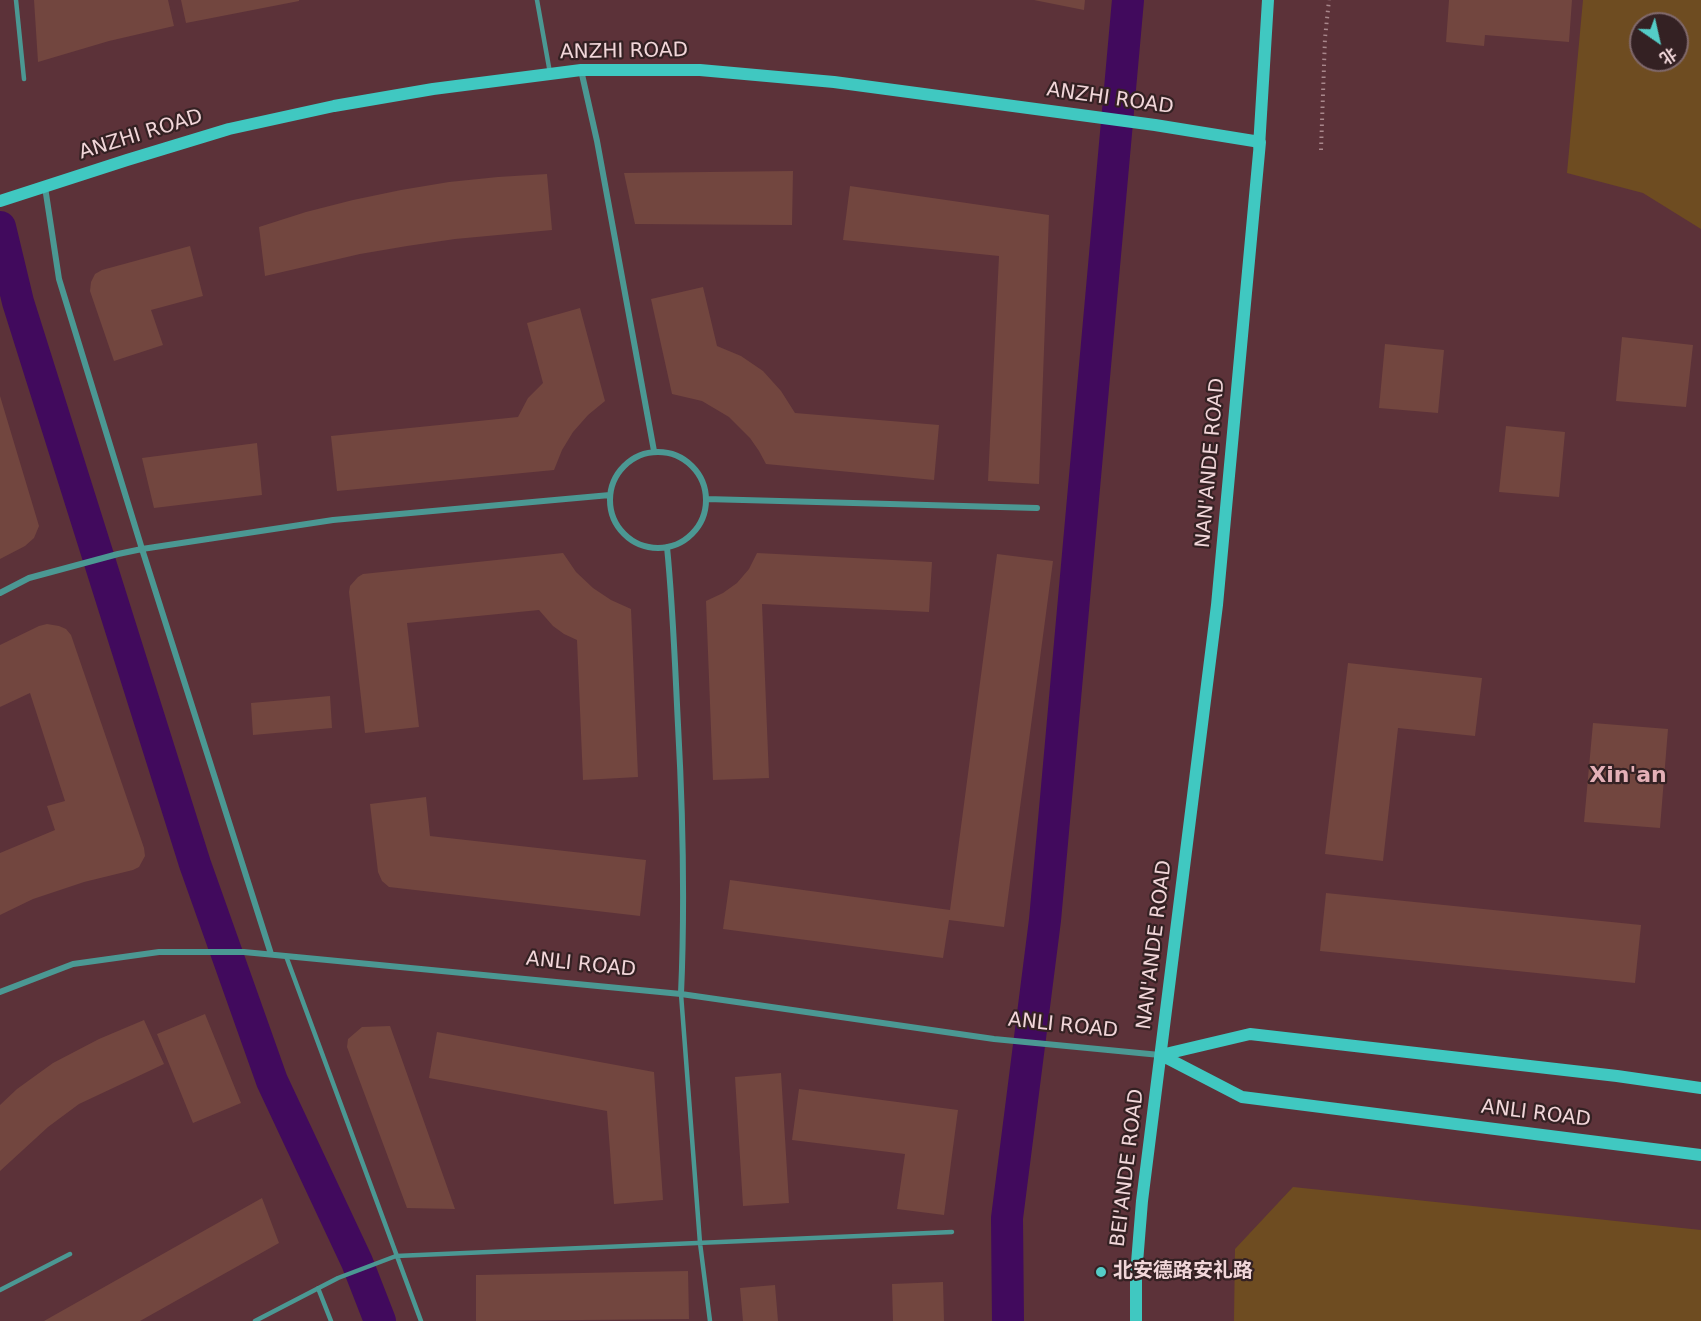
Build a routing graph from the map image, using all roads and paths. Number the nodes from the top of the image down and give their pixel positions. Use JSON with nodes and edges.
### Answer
{"nodes":[{"id":1,"x":16,"y":0,"type":"edge"},
{"id":2,"x":537,"y":0,"type":"edge"},
{"id":3,"x":1268,"y":0,"type":"edge"},
{"id":4,"x":1329,"y":0,"type":"edge"},
{"id":5,"x":581,"y":70,"type":"junction"},
{"id":6,"x":550,"y":73,"type":"junction"},
{"id":7,"x":24,"y":79,"type":"dead end"},
{"id":8,"x":1260,"y":142,"type":"junction"},
{"id":9,"x":1322,"y":150,"type":"dead end"},
{"id":10,"x":45,"y":186,"type":"junction"},
{"id":11,"x":0,"y":201,"type":"edge"},
{"id":12,"x":654,"y":451,"type":"junction"},
{"id":13,"x":610,"y":495,"type":"junction"},
{"id":14,"x":706,"y":499,"type":"junction"},
{"id":15,"x":1037,"y":508,"type":"dead end"},
{"id":16,"x":667,"y":547,"type":"junction"},
{"id":17,"x":142,"y":549,"type":"junction"},
{"id":18,"x":0,"y":593,"type":"edge"},
{"id":19,"x":271,"y":954,"type":"junction"},
{"id":20,"x":286,"y":956,"type":"junction"},
{"id":21,"x":0,"y":992,"type":"edge"},
{"id":22,"x":681,"y":994,"type":"junction"},
{"id":23,"x":1161,"y":1055,"type":"junction"},
{"id":24,"x":1701,"y":1088,"type":"edge"},
{"id":25,"x":1701,"y":1155,"type":"edge"},
{"id":26,"x":952,"y":1232,"type":"dead end"},
{"id":27,"x":700,"y":1243,"type":"junction"},
{"id":28,"x":70,"y":1254,"type":"dead end"},
{"id":29,"x":396,"y":1256,"type":"junction"},
{"id":30,"x":318,"y":1288,"type":"junction"},
{"id":31,"x":0,"y":1290,"type":"edge"},
{"id":32,"x":255,"y":1321,"type":"edge"},
{"id":33,"x":331,"y":1321,"type":"edge"},
{"id":34,"x":421,"y":1321,"type":"edge"},
{"id":35,"x":710,"y":1321,"type":"edge"},
{"id":36,"x":1136,"y":1321,"type":"edge"}],
"edges":[{"from":1,"to":7,"type":"lane"},
{"from":2,"to":6,"type":"lane"},
{"from":3,"to":8,"type":"street","name":"NAN'ANDE ROAD"},
{"from":4,"to":9,"type":"path"},
{"from":5,"to":6,"type":"street","name":"ANZHI ROAD"},
{"from":5,"to":8,"type":"street","name":"ANZHI ROAD"},
{"from":5,"to":12,"type":"street"},
{"from":6,"to":10,"type":"street","name":"ANZHI ROAD"},
{"from":8,"to":23,"type":"street","name":"NAN'ANDE ROAD"},
{"from":10,"to":11,"type":"street","name":"ANZHI ROAD"},
{"from":10,"to":17,"type":"street"},
{"from":12,"to":13,"type":"street"},
{"from":12,"to":14,"type":"street"},
{"from":13,"to":16,"type":"street"},
{"from":13,"to":17,"type":"street"},
{"from":14,"to":15,"type":"street"},
{"from":14,"to":16,"type":"street"},
{"from":16,"to":22,"type":"street"},
{"from":17,"to":18,"type":"street"},
{"from":17,"to":19,"type":"street"},
{"from":19,"to":20,"type":"street","name":"ANLI ROAD"},
{"from":19,"to":21,"type":"street","name":"ANLI ROAD"},
{"from":20,"to":22,"type":"street","name":"ANLI ROAD"},
{"from":20,"to":29,"type":"lane"},
{"from":22,"to":23,"type":"street","name":"ANLI ROAD"},
{"from":22,"to":27,"type":"lane"},
{"from":23,"to":24,"type":"street","name":"ANLI ROAD"},
{"from":23,"to":25,"type":"street","name":"ANLI ROAD"},
{"from":23,"to":36,"type":"street","name":"BEI'ANDE ROAD"},
{"from":26,"to":27,"type":"lane"},
{"from":27,"to":29,"type":"lane"},
{"from":27,"to":35,"type":"lane"},
{"from":28,"to":31,"type":"lane"},
{"from":29,"to":30,"type":"lane"},
{"from":29,"to":34,"type":"lane"},
{"from":30,"to":32,"type":"lane"},
{"from":30,"to":33,"type":"lane"}]}
